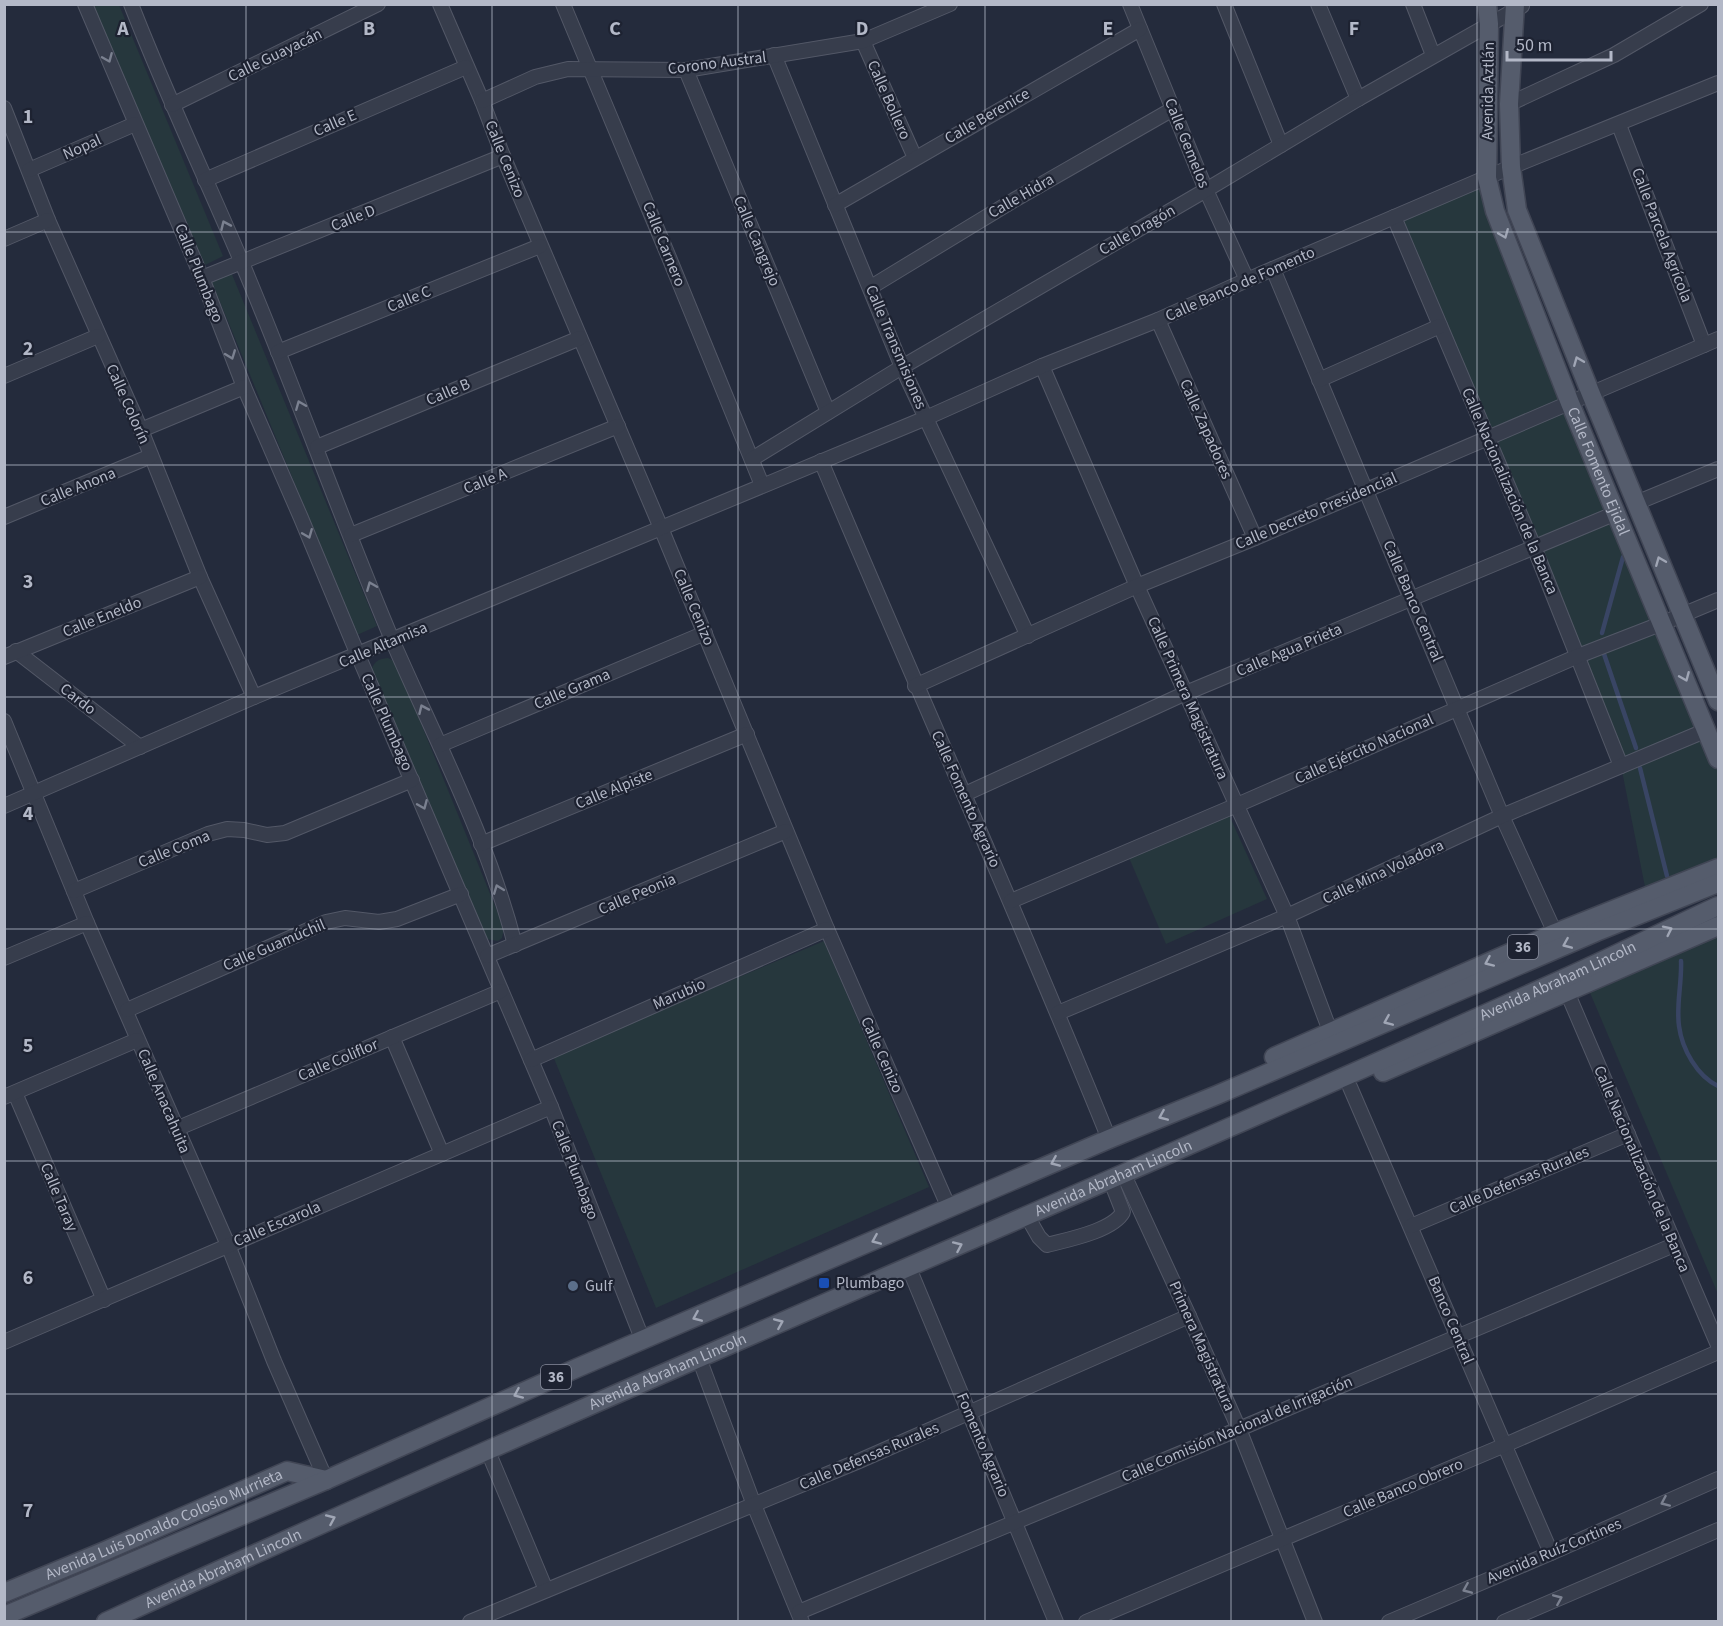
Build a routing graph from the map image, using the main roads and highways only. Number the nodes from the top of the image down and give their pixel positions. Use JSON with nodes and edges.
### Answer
{"nodes":[{"id":1,"x":1487,"y":4,"type":"edge"},
{"id":2,"x":1518,"y":6,"type":"edge"},
{"id":3,"x":1511,"y":167,"type":"joint"},
{"id":4,"x":1487,"y":178,"type":"joint"},
{"id":5,"x":1719,"y":701,"type":"edge"},
{"id":6,"x":1719,"y":759,"type":"edge"},
{"id":7,"x":1716,"y":874,"type":"edge"},
{"id":8,"x":1719,"y":906,"type":"edge"},
{"id":9,"x":1719,"y":926,"type":"edge"},
{"id":10,"x":1218,"y":1095,"type":"junction"},
{"id":11,"x":1232,"y":1126,"type":"junction"},
{"id":12,"x":326,"y":1480,"type":"junction"},
{"id":13,"x":105,"y":1551,"type":"junction"},
{"id":14,"x":150,"y":1554,"type":"junction"},
{"id":15,"x":4,"y":1593,"type":"edge"},
{"id":16,"x":4,"y":1616,"type":"edge"},
{"id":17,"x":106,"y":1622,"type":"edge"}],
"edges":[{"from":1,"to":4,"type":"main road","name":"Avenida Aztlán"},
{"from":2,"to":3,"type":"main road","name":"Avenida Aztlán"},
{"from":5,"to":3,"type":"main road","name":"Calle Fomento Ejidal","one_way":true},
{"from":4,"to":6,"type":"main road","name":"Calle Fomento Ejidal","one_way":true},
{"from":7,"to":10,"type":"main road","number":"36","one_way":true},
{"from":7,"to":10,"type":"main road","number":"36","one_way":true},
{"from":11,"to":8,"type":"main road","name":"Avenida Abraham Lincoln","number":"36","one_way":true},
{"from":9,"to":11,"type":"main road","name":"Avenida Abraham Lincoln","number":"36"},
{"from":10,"to":12,"type":"main road","number":"36","one_way":true},
{"from":17,"to":11,"type":"main road","name":"Avenida Abraham Lincoln","number":"36","one_way":true},
{"from":12,"to":13,"type":"main road","name":"Avenida Luis Donaldo Colosio Murrieta"},
{"from":12,"to":14,"type":"main road","number":"36"},
{"from":13,"to":14,"type":"main road"},
{"from":13,"to":15,"type":"main road","name":"Avenida Luis Donaldo Colosio Murrieta"},
{"from":14,"to":16,"type":"main road","number":"36"}]}
